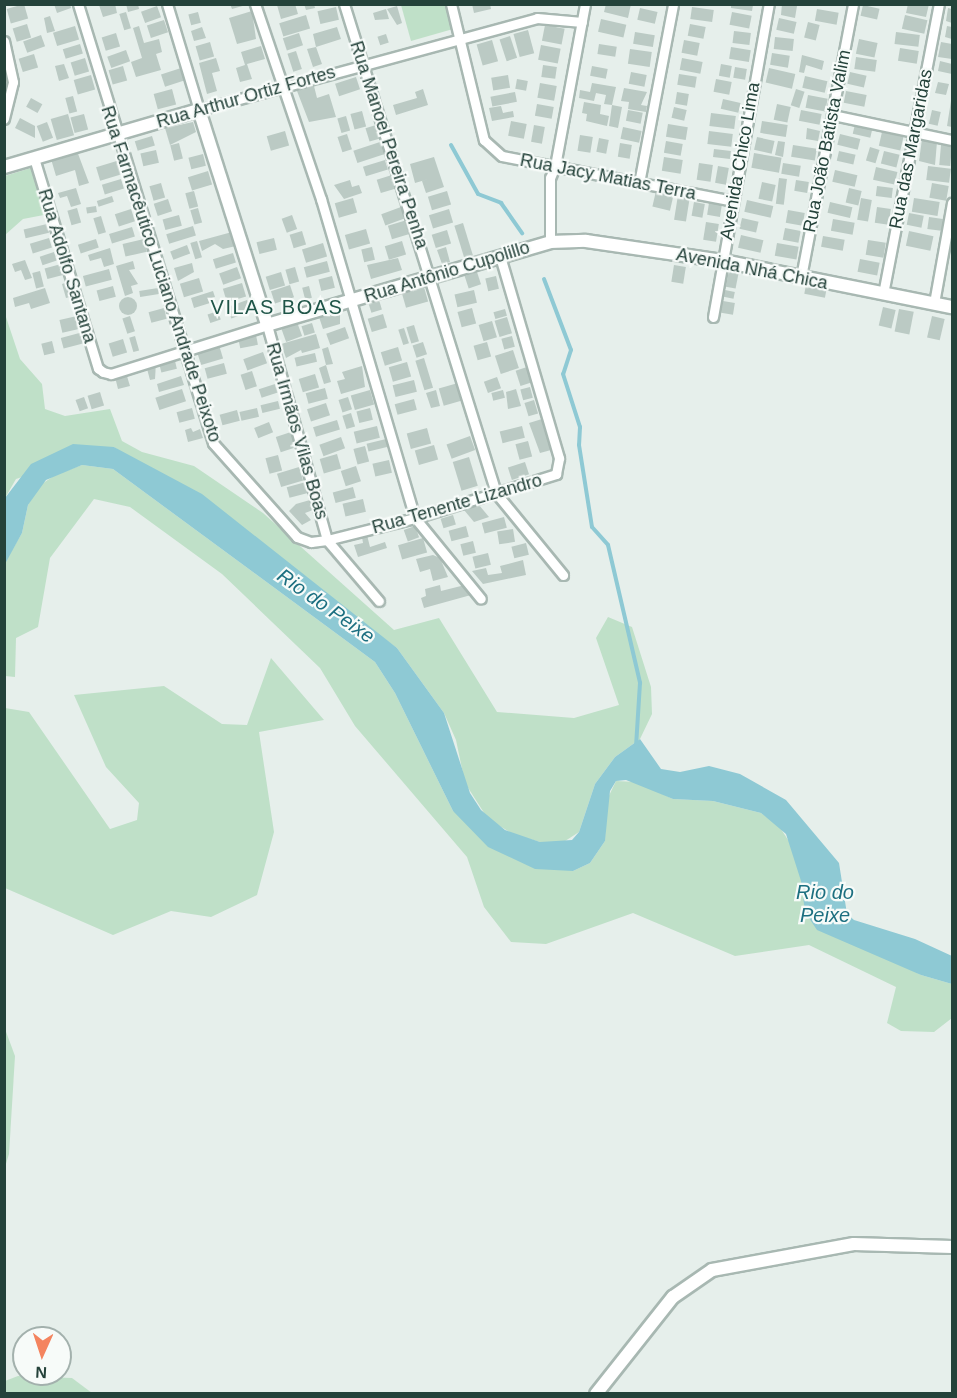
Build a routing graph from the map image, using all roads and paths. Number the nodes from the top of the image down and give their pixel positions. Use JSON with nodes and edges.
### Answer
{"nodes":[{"id":1,"x":78,"y":4,"type":"edge"},
{"id":2,"x":167,"y":4,"type":"edge"},
{"id":3,"x":255,"y":4,"type":"edge"},
{"id":4,"x":344,"y":4,"type":"edge"},
{"id":5,"x":452,"y":4,"type":"edge"},
{"id":6,"x":585,"y":4,"type":"edge"},
{"id":7,"x":673,"y":4,"type":"edge"},
{"id":8,"x":769,"y":4,"type":"edge"},
{"id":9,"x":853,"y":4,"type":"edge"},
{"id":10,"x":939,"y":4,"type":"edge"},
{"id":11,"x":582,"y":22,"type":"junction"},
{"id":12,"x":458,"y":37,"type":"junction"},
{"id":13,"x":4,"y":41,"type":"edge"},
{"id":14,"x":362,"y":64,"type":"junction"},
{"id":15,"x":282,"y":86,"type":"junction"},
{"id":16,"x":199,"y":110,"type":"junction"},
{"id":17,"x":6,"y":114,"type":"edge"},
{"id":18,"x":833,"y":116,"type":"junction"},
{"id":19,"x":915,"y":133,"type":"junction"},
{"id":20,"x":115,"y":134,"type":"junction"},
{"id":21,"x":952,"y":140,"type":"edge"},
{"id":22,"x":34,"y":158,"type":"junction"},
{"id":23,"x":555,"y":166,"type":"junction"},
{"id":24,"x":4,"y":167,"type":"edge"},
{"id":25,"x":639,"y":183,"type":"junction"},
{"id":26,"x":733,"y":201,"type":"junction"},
{"id":27,"x":952,"y":203,"type":"edge"},
{"id":28,"x":550,"y":242,"type":"junction"},
{"id":29,"x":501,"y":256,"type":"junction"},
{"id":30,"x":723,"y":261,"type":"junction"},
{"id":31,"x":431,"y":277,"type":"junction"},
{"id":32,"x":801,"y":277,"type":"junction"},
{"id":33,"x":883,"y":294,"type":"junction"},
{"id":34,"x":353,"y":301,"type":"junction"},
{"id":35,"x":934,"y":303,"type":"junction"},
{"id":36,"x":952,"y":307,"type":"edge"},
{"id":37,"x":713,"y":317,"type":"dead end"},
{"id":38,"x":267,"y":325,"type":"junction"},
{"id":39,"x":184,"y":350,"type":"junction"},
{"id":40,"x":103,"y":372,"type":"joint"},
{"id":41,"x":496,"y":493,"type":"junction"},
{"id":42,"x":415,"y":518,"type":"junction"},
{"id":43,"x":327,"y":540,"type":"junction"},
{"id":44,"x":311,"y":542,"type":"joint"},
{"id":45,"x":563,"y":575,"type":"dead end"},
{"id":46,"x":481,"y":599,"type":"dead end"},
{"id":47,"x":379,"y":601,"type":"dead end"},
{"id":48,"x":952,"y":1247,"type":"edge"},
{"id":49,"x":596,"y":1394,"type":"edge"}],
"edges":[{"from":1,"to":20,"type":"street","name":"Rua Farmacêutico Luciano Andrade Peixoto"},
{"from":2,"to":16,"type":"street","name":"Rua Irmãos Vilas Boas"},
{"from":3,"to":15,"type":"street"},
{"from":4,"to":14,"type":"street","name":"Rua Manoel Pereira Penha"},
{"from":5,"to":12,"type":"street","name":"Rua Jacy Matias Terra"},
{"from":6,"to":11,"type":"street"},
{"from":7,"to":25,"type":"street"},
{"from":8,"to":26,"type":"street","name":"Avenida Chico Lima"},
{"from":9,"to":18,"type":"street","name":"Rua João Batista Valim"},
{"from":10,"to":19,"type":"street","name":"Rua das Margaridas"},
{"from":11,"to":12,"type":"street","name":"Rua Arthur Ortiz Fortes"},
{"from":11,"to":23,"type":"street"},
{"from":12,"to":14,"type":"street","name":"Rua Arthur Ortiz Fortes"},
{"from":12,"to":23,"type":"street","name":"Rua Jacy Matias Terra"},
{"from":13,"to":17,"type":"street"},
{"from":14,"to":15,"type":"street","name":"Rua Arthur Ortiz Fortes"},
{"from":14,"to":31,"type":"street","name":"Rua Manoel Pereira Penha"},
{"from":15,"to":16,"type":"street","name":"Rua Arthur Ortiz Fortes"},
{"from":15,"to":34,"type":"street"},
{"from":16,"to":20,"type":"street","name":"Rua Arthur Ortiz Fortes"},
{"from":16,"to":38,"type":"street","name":"Rua Irmãos Vilas Boas"},
{"from":18,"to":19,"type":"street"},
{"from":18,"to":32,"type":"street","name":"Rua João Batista Valim"},
{"from":19,"to":21,"type":"street"},
{"from":19,"to":33,"type":"street","name":"Rua das Margaridas"},
{"from":20,"to":22,"type":"street","name":"Rua Arthur Ortiz Fortes"},
{"from":20,"to":39,"type":"street","name":"Rua Farmacêutico Luciano Andrade Peixoto"},
{"from":22,"to":24,"type":"street","name":"Rua Arthur Ortiz Fortes"},
{"from":22,"to":40,"type":"street","name":"Rua Adolfo Santana"},
{"from":23,"to":25,"type":"street","name":"Rua Jacy Matias Terra"},
{"from":23,"to":28,"type":"street"},
{"from":25,"to":26,"type":"street","name":"Rua Jacy Matias Terra"},
{"from":26,"to":30,"type":"street","name":"Avenida Chico Lima"},
{"from":27,"to":35,"type":"street"},
{"from":28,"to":29,"type":"street","name":"Rua Antônio Cupolillo"},
{"from":28,"to":30,"type":"street","name":"Avenida Nhá Chica"},
{"from":29,"to":31,"type":"street","name":"Rua Antônio Cupolillo"},
{"from":29,"to":41,"type":"street","name":"Rua Tenente Lizandro"},
{"from":30,"to":32,"type":"street","name":"Avenida Nhá Chica"},
{"from":30,"to":37,"type":"street","name":"Avenida Chico Lima"},
{"from":31,"to":34,"type":"street","name":"Rua Antônio Cupolillo"},
{"from":31,"to":41,"type":"street","name":"Rua Manoel Pereira Penha"},
{"from":32,"to":33,"type":"street","name":"Avenida Nhá Chica"},
{"from":33,"to":35,"type":"street","name":"Avenida Nhá Chica"},
{"from":34,"to":38,"type":"street","name":"Rua Antônio Cupolillo"},
{"from":34,"to":42,"type":"street"},
{"from":35,"to":36,"type":"street","name":"Avenida Nhá Chica"},
{"from":38,"to":39,"type":"street","name":"Rua Antônio Cupolillo"},
{"from":38,"to":43,"type":"street","name":"Rua Irmãos Vilas Boas"},
{"from":39,"to":40,"type":"street","name":"Rua Antônio Cupolillo"},
{"from":39,"to":44,"type":"street","name":"Rua Farmacêutico Luciano Andrade Peixoto"},
{"from":41,"to":42,"type":"street","name":"Rua Tenente Lizandro"},
{"from":41,"to":45,"type":"street","name":"Rua Manoel Pereira Penha"},
{"from":42,"to":43,"type":"street","name":"Rua Tenente Lizandro"},
{"from":42,"to":46,"type":"street"},
{"from":43,"to":44,"type":"street","name":"Rua Tenente Lizandro"},
{"from":43,"to":47,"type":"street","name":"Rua Irmãos Vilas Boas"},
{"from":48,"to":49,"type":"street"}]}
